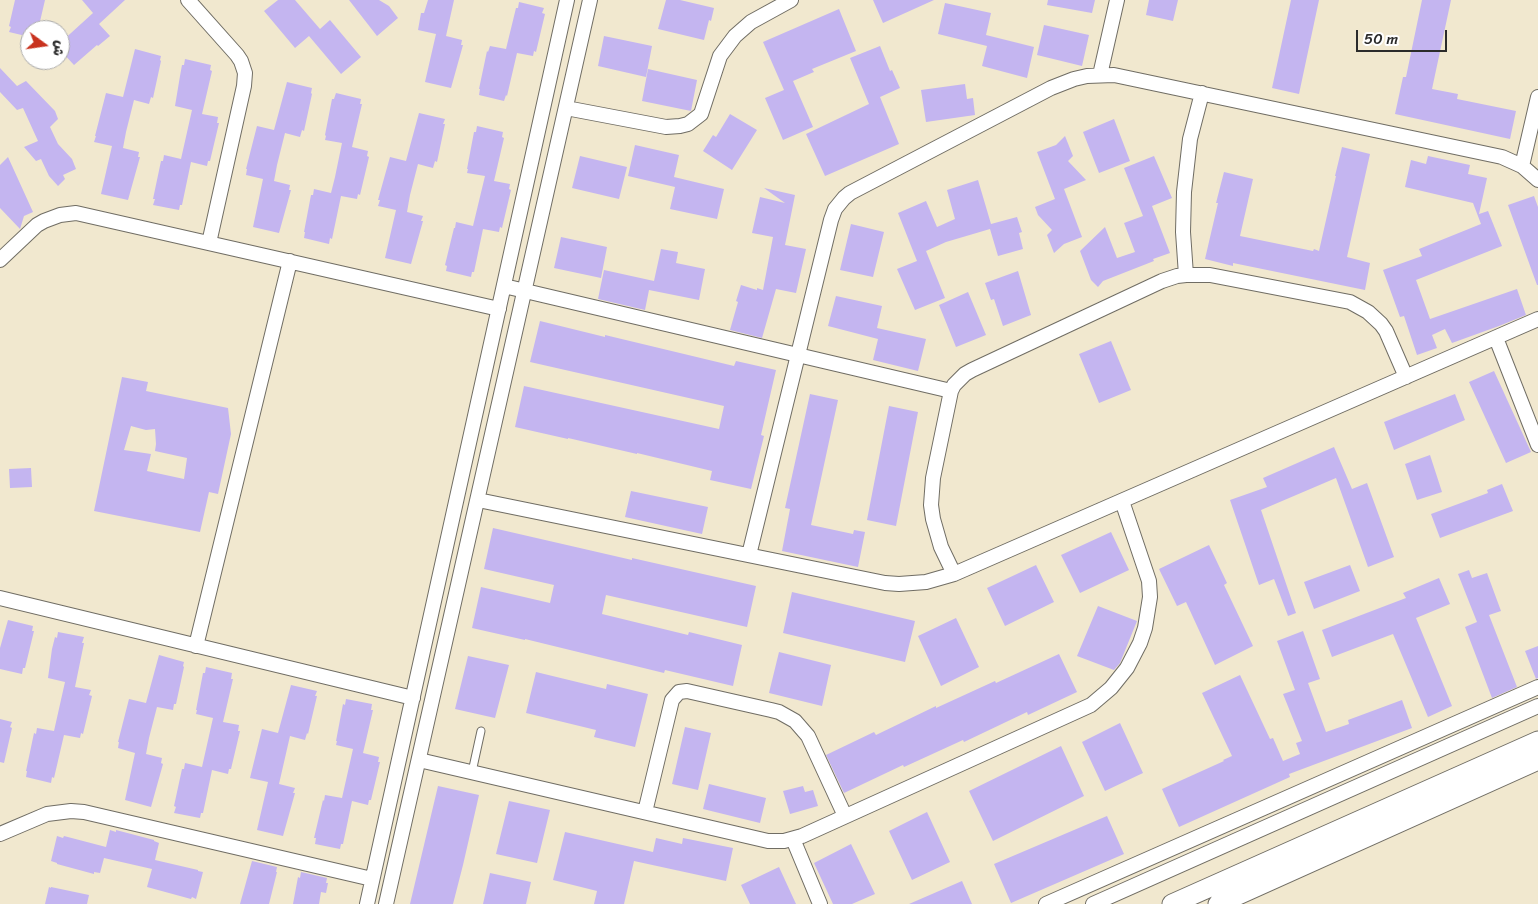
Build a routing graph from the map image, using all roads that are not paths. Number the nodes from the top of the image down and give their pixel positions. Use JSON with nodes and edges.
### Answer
{"nodes":[{"id":1,"x":188,"y":0,"type":"edge"},
{"id":2,"x":568,"y":0,"type":"edge"},
{"id":3,"x":590,"y":0,"type":"edge"},
{"id":4,"x":791,"y":0,"type":"edge"},
{"id":5,"x":1118,"y":0,"type":"edge"},
{"id":6,"x":1100,"y":75,"type":"junction"},
{"id":7,"x":1202,"y":93,"type":"junction"},
{"id":8,"x":1538,"y":97,"type":"edge"},
{"id":9,"x":566,"y":108,"type":"junction"},
{"id":10,"x":1522,"y":166,"type":"junction"},
{"id":11,"x":1538,"y":180,"type":"edge"},
{"id":12,"x":209,"y":243,"type":"junction"},
{"id":13,"x":0,"y":260,"type":"edge"},
{"id":14,"x":290,"y":262,"type":"junction"},
{"id":15,"x":1186,"y":275,"type":"junction"},
{"id":16,"x":504,"y":286,"type":"junction"},
{"id":17,"x":525,"y":290,"type":"junction"},
{"id":18,"x":499,"y":309,"type":"junction"},
{"id":19,"x":1538,"y":319,"type":"edge"},
{"id":20,"x":1496,"y":338,"type":"junction"},
{"id":21,"x":798,"y":355,"type":"junction"},
{"id":22,"x":1406,"y":377,"type":"junction"},
{"id":23,"x":951,"y":391,"type":"junction"},
{"id":24,"x":1538,"y":445,"type":"edge"},
{"id":25,"x":478,"y":500,"type":"junction"},
{"id":26,"x":1122,"y":501,"type":"junction"},
{"id":27,"x":749,"y":555,"type":"junction"},
{"id":28,"x":954,"y":574,"type":"junction"},
{"id":29,"x":0,"y":598,"type":"edge"},
{"id":30,"x":433,"y":607,"type":"junction"},
{"id":31,"x":453,"y":612,"type":"junction"},
{"id":32,"x":196,"y":646,"type":"junction"},
{"id":33,"x":1538,"y":687,"type":"edge"},
{"id":34,"x":412,"y":698,"type":"junction"},
{"id":35,"x":1538,"y":706,"type":"edge"},
{"id":36,"x":481,"y":730,"type":"dead end"},
{"id":37,"x":1430,"y":734,"type":"junction"},
{"id":38,"x":1538,"y":741,"type":"edge"},
{"id":39,"x":1436,"y":751,"type":"junction"},
{"id":40,"x":419,"y":760,"type":"junction"},
{"id":41,"x":1538,"y":760,"type":"edge"},
{"id":42,"x":472,"y":772,"type":"junction"},
{"id":43,"x":645,"y":812,"type":"junction"},
{"id":44,"x":845,"y":816,"type":"junction"},
{"id":45,"x":0,"y":834,"type":"edge"},
{"id":46,"x":793,"y":839,"type":"junction"},
{"id":47,"x":372,"y":879,"type":"junction"},
{"id":48,"x":367,"y":904,"type":"edge"},
{"id":49,"x":386,"y":904,"type":"edge"},
{"id":50,"x":820,"y":904,"type":"edge"},
{"id":51,"x":1046,"y":904,"type":"edge"},
{"id":52,"x":1093,"y":904,"type":"edge"},
{"id":53,"x":1172,"y":904,"type":"edge"},
{"id":54,"x":1218,"y":904,"type":"edge"}],
"edges":[{"from":1,"to":12,"type":"street"},
{"from":2,"to":16,"type":"street"},
{"from":3,"to":9,"type":"street"},
{"from":4,"to":9,"type":"street"},
{"from":5,"to":6,"type":"street"},
{"from":6,"to":7,"type":"street"},
{"from":6,"to":21,"type":"street"},
{"from":7,"to":10,"type":"street"},
{"from":7,"to":15,"type":"street"},
{"from":8,"to":10,"type":"street"},
{"from":9,"to":17,"type":"street"},
{"from":10,"to":11,"type":"street"},
{"from":12,"to":13,"type":"street"},
{"from":12,"to":14,"type":"street"},
{"from":14,"to":18,"type":"street"},
{"from":14,"to":32,"type":"street"},
{"from":15,"to":22,"type":"street"},
{"from":15,"to":23,"type":"street"},
{"from":16,"to":17,"type":"street"},
{"from":16,"to":18,"type":"street"},
{"from":17,"to":21,"type":"street"},
{"from":17,"to":25,"type":"street"},
{"from":18,"to":30,"type":"street"},
{"from":19,"to":20,"type":"street"},
{"from":20,"to":22,"type":"street"},
{"from":20,"to":24,"type":"street"},
{"from":21,"to":23,"type":"street"},
{"from":21,"to":27,"type":"street"},
{"from":22,"to":26,"type":"street"},
{"from":23,"to":28,"type":"street"},
{"from":25,"to":27,"type":"street"},
{"from":25,"to":31,"type":"street"},
{"from":26,"to":28,"type":"street"},
{"from":26,"to":44,"type":"street"},
{"from":27,"to":28,"type":"street"},
{"from":29,"to":32,"type":"street"},
{"from":30,"to":31,"type":"street"},
{"from":30,"to":34,"type":"street"},
{"from":31,"to":40,"type":"street"},
{"from":32,"to":34,"type":"street"},
{"from":33,"to":37,"type":"street"},
{"from":34,"to":47,"type":"street"},
{"from":35,"to":39,"type":"street"},
{"from":36,"to":42,"type":"lane"},
{"from":37,"to":39,"type":"street"},
{"from":37,"to":51,"type":"street"},
{"from":38,"to":53,"type":"main road"},
{"from":39,"to":52,"type":"street"},
{"from":40,"to":42,"type":"street"},
{"from":40,"to":49,"type":"street"},
{"from":41,"to":54,"type":"main road"},
{"from":42,"to":43,"type":"street"},
{"from":43,"to":44,"type":"street"},
{"from":43,"to":46,"type":"street"},
{"from":44,"to":46,"type":"street"},
{"from":45,"to":47,"type":"street"},
{"from":46,"to":50,"type":"street"},
{"from":47,"to":48,"type":"street"}]}
